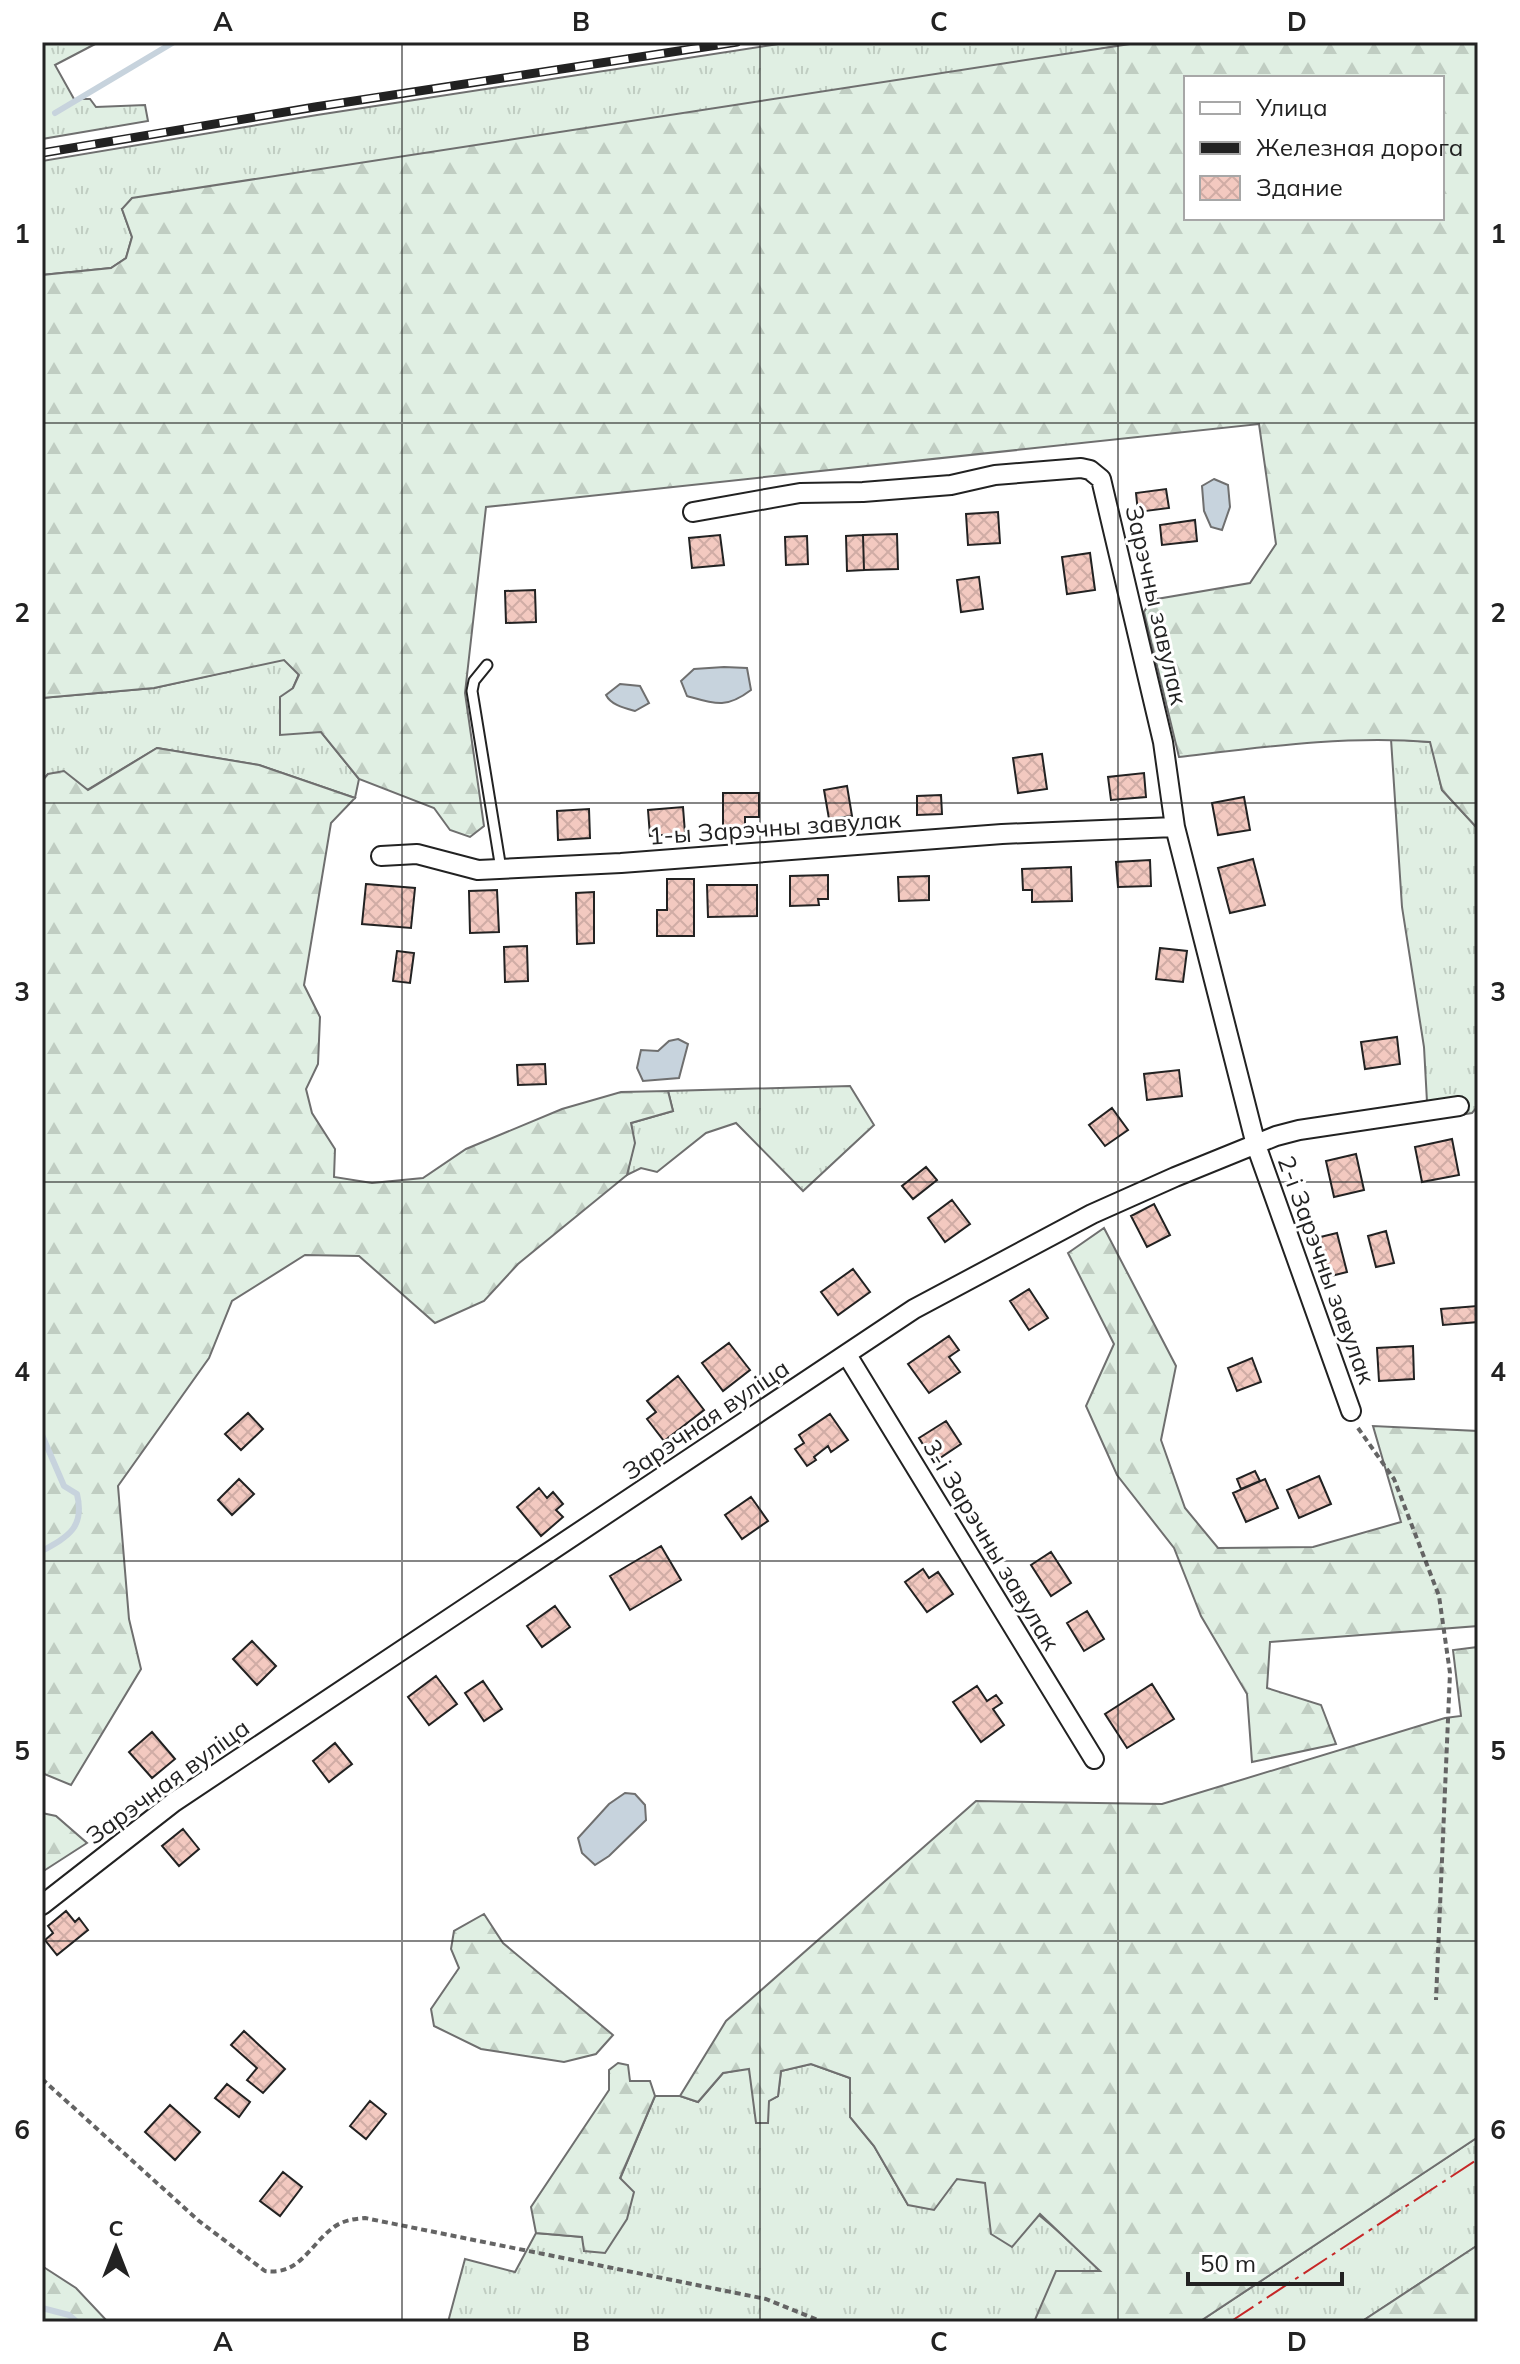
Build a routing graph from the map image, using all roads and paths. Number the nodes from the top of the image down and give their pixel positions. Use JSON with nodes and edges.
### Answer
{"nodes":[{"id":1,"x":693,"y":512,"type":"dead end"},
{"id":2,"x":487,"y":665,"type":"dead end"},
{"id":3,"x":1175,"y":827,"type":"junction"},
{"id":4,"x":381,"y":856,"type":"dead end"},
{"id":5,"x":501,"y":869,"type":"junction"},
{"id":6,"x":1459,"y":1106,"type":"dead end"},
{"id":7,"x":1256,"y":1145,"type":"junction"},
{"id":8,"x":847,"y":1355,"type":"junction"},
{"id":9,"x":1351,"y":1411,"type":"joint"},
{"id":10,"x":1094,"y":1759,"type":"dead end"},
{"id":11,"x":42,"y":1905,"type":"edge"},
{"id":12,"x":1436,"y":2000,"type":"dead end"},
{"id":13,"x":42,"y":2079,"type":"edge"},
{"id":14,"x":823,"y":2322,"type":"edge"}],
"edges":[{"from":1,"to":3,"type":"street","name":"Зарэчны завулак"},
{"from":2,"to":5,"type":"lane"},
{"from":3,"to":5,"type":"street","name":"1-ы Зарэчны завулак"},
{"from":3,"to":7,"type":"street","name":"Зарэчны завулак"},
{"from":4,"to":5,"type":"street","name":"1-ы Зарэчны завулак"},
{"from":6,"to":7,"type":"street","name":"Зарэчная вуліца"},
{"from":7,"to":8,"type":"street","name":"Зарэчная вуліца"},
{"from":7,"to":9,"type":"street","name":"2-і Зарэчны завулак"},
{"from":8,"to":10,"type":"street","name":"3-і Зарэчны завулак"},
{"from":8,"to":11,"type":"street","name":"Зарэчная вуліца"},
{"from":9,"to":12,"type":"path"},
{"from":13,"to":14,"type":"path"}]}
